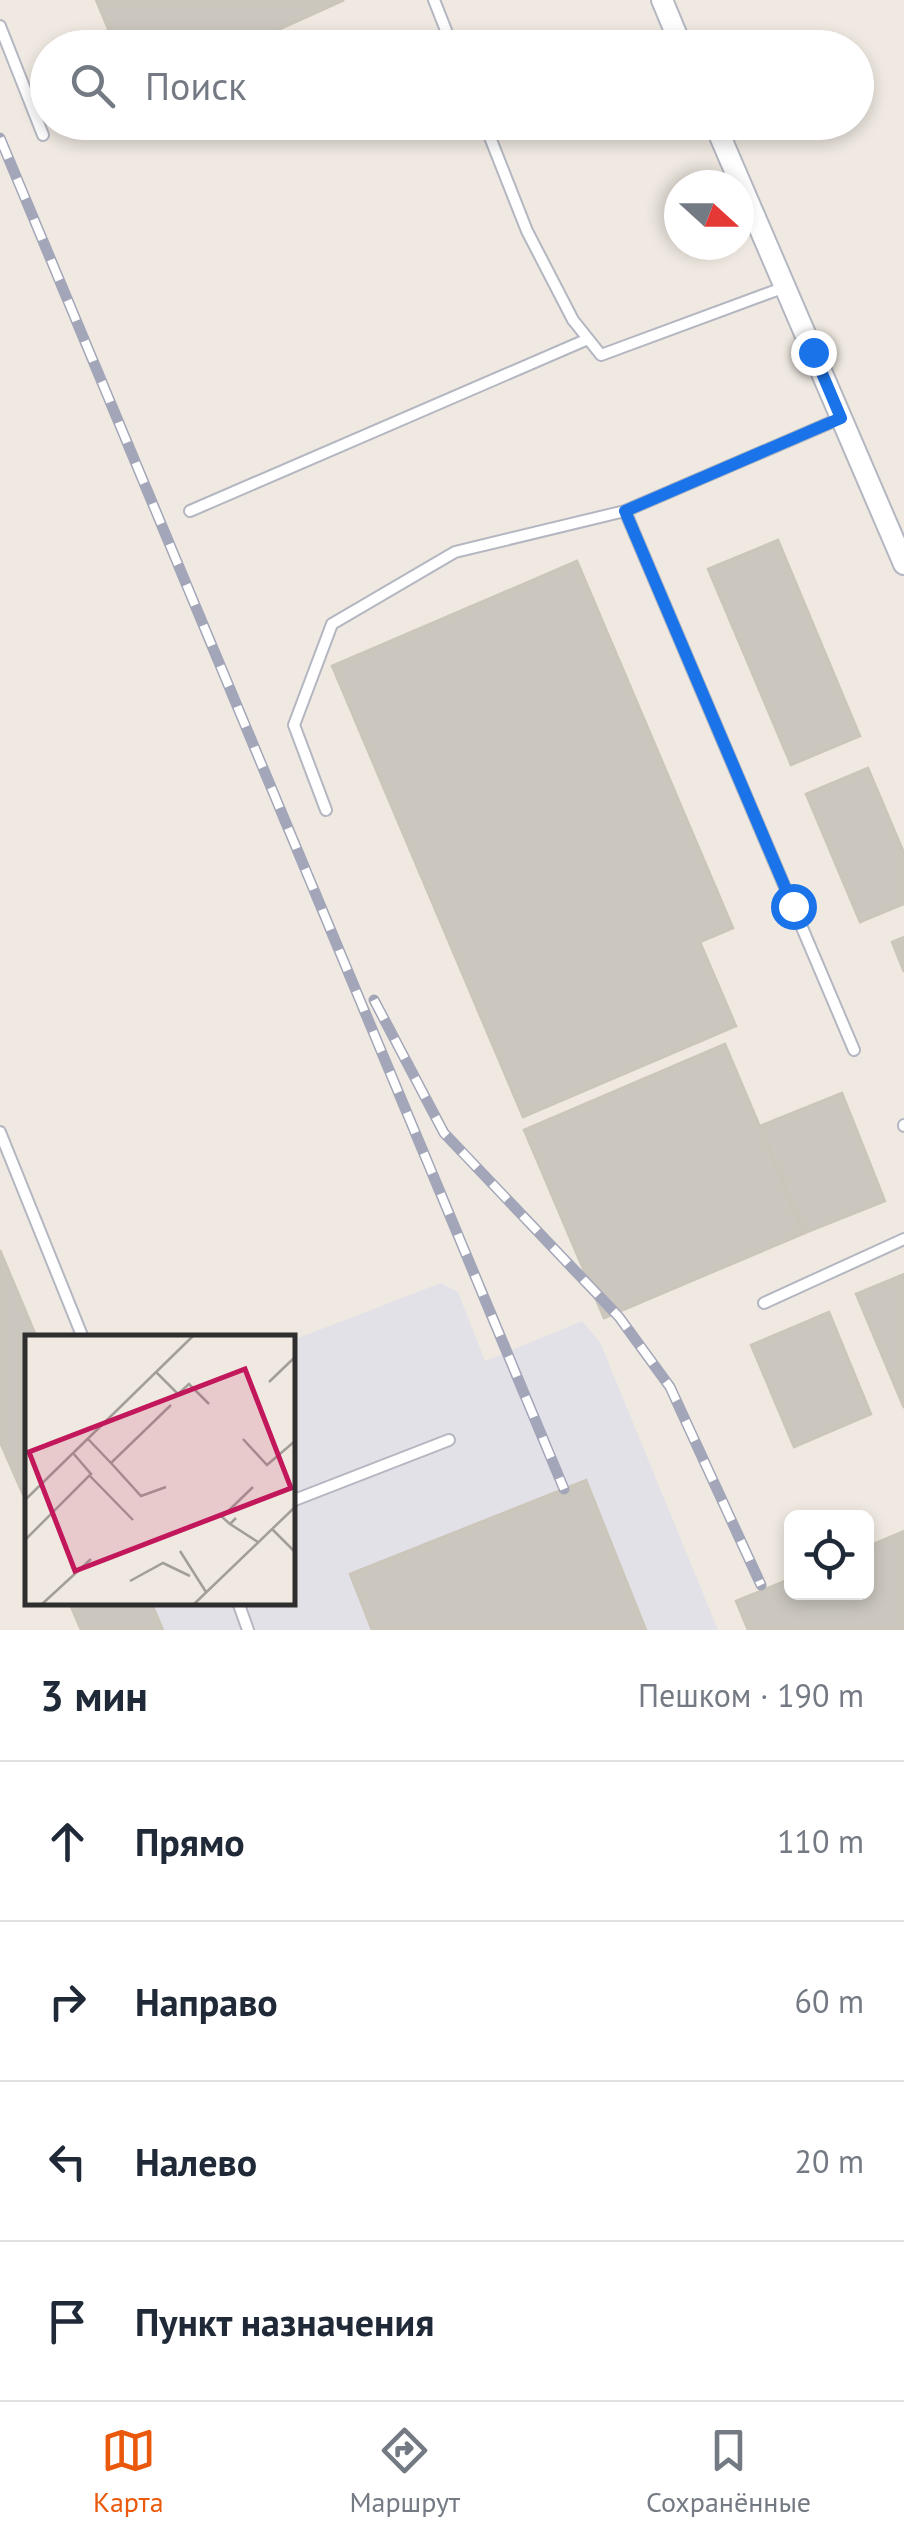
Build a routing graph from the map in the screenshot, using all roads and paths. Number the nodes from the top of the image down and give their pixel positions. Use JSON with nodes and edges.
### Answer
{"nodes":[{"id":1,"x":434,"y":0,"type":"edge"},
{"id":2,"x":662,"y":0,"type":"edge"},
{"id":3,"x":0,"y":26,"type":"edge"},
{"id":4,"x":446,"y":30,"type":"edge"},
{"id":5,"x":674,"y":30,"type":"edge"},
{"id":6,"x":30,"y":102,"type":"edge"},
{"id":7,"x":491,"y":140,"type":"edge"},
{"id":8,"x":722,"y":140,"type":"edge"},
{"id":9,"x":785,"y":287,"type":"junction"},
{"id":10,"x":588,"y":339,"type":"junction"},
{"id":11,"x":841,"y":418,"type":"junction"},
{"id":12,"x":190,"y":511,"type":"dead end"},
{"id":13,"x":625,"y":511,"type":"junction"},
{"id":14,"x":904,"y":564,"type":"edge"},
{"id":15,"x":326,"y":810,"type":"dead end"},
{"id":16,"x":854,"y":1050,"type":"dead end"},
{"id":17,"x":0,"y":1132,"type":"edge"},
{"id":18,"x":904,"y":1240,"type":"edge"},
{"id":19,"x":764,"y":1304,"type":"dead end"},
{"id":20,"x":82,"y":1335,"type":"edge"},
{"id":21,"x":449,"y":1440,"type":"dead end"},
{"id":22,"x":295,"y":1500,"type":"edge"},
{"id":23,"x":239,"y":1605,"type":"edge"},
{"id":24,"x":248,"y":1630,"type":"edge"}],
"edges":[{"from":1,"to":4,"type":"lane"},
{"from":2,"to":5,"type":"street"},
{"from":3,"to":6,"type":"lane"},
{"from":7,"to":10,"type":"lane"},
{"from":8,"to":9,"type":"street"},
{"from":9,"to":10,"type":"lane"},
{"from":9,"to":11,"type":"street"},
{"from":10,"to":12,"type":"lane"},
{"from":11,"to":13,"type":"lane"},
{"from":11,"to":14,"type":"street"},
{"from":13,"to":15,"type":"lane"},
{"from":13,"to":16,"type":"lane"},
{"from":17,"to":20,"type":"lane"},
{"from":18,"to":19,"type":"lane"},
{"from":21,"to":22,"type":"lane"},
{"from":23,"to":24,"type":"lane"}]}
